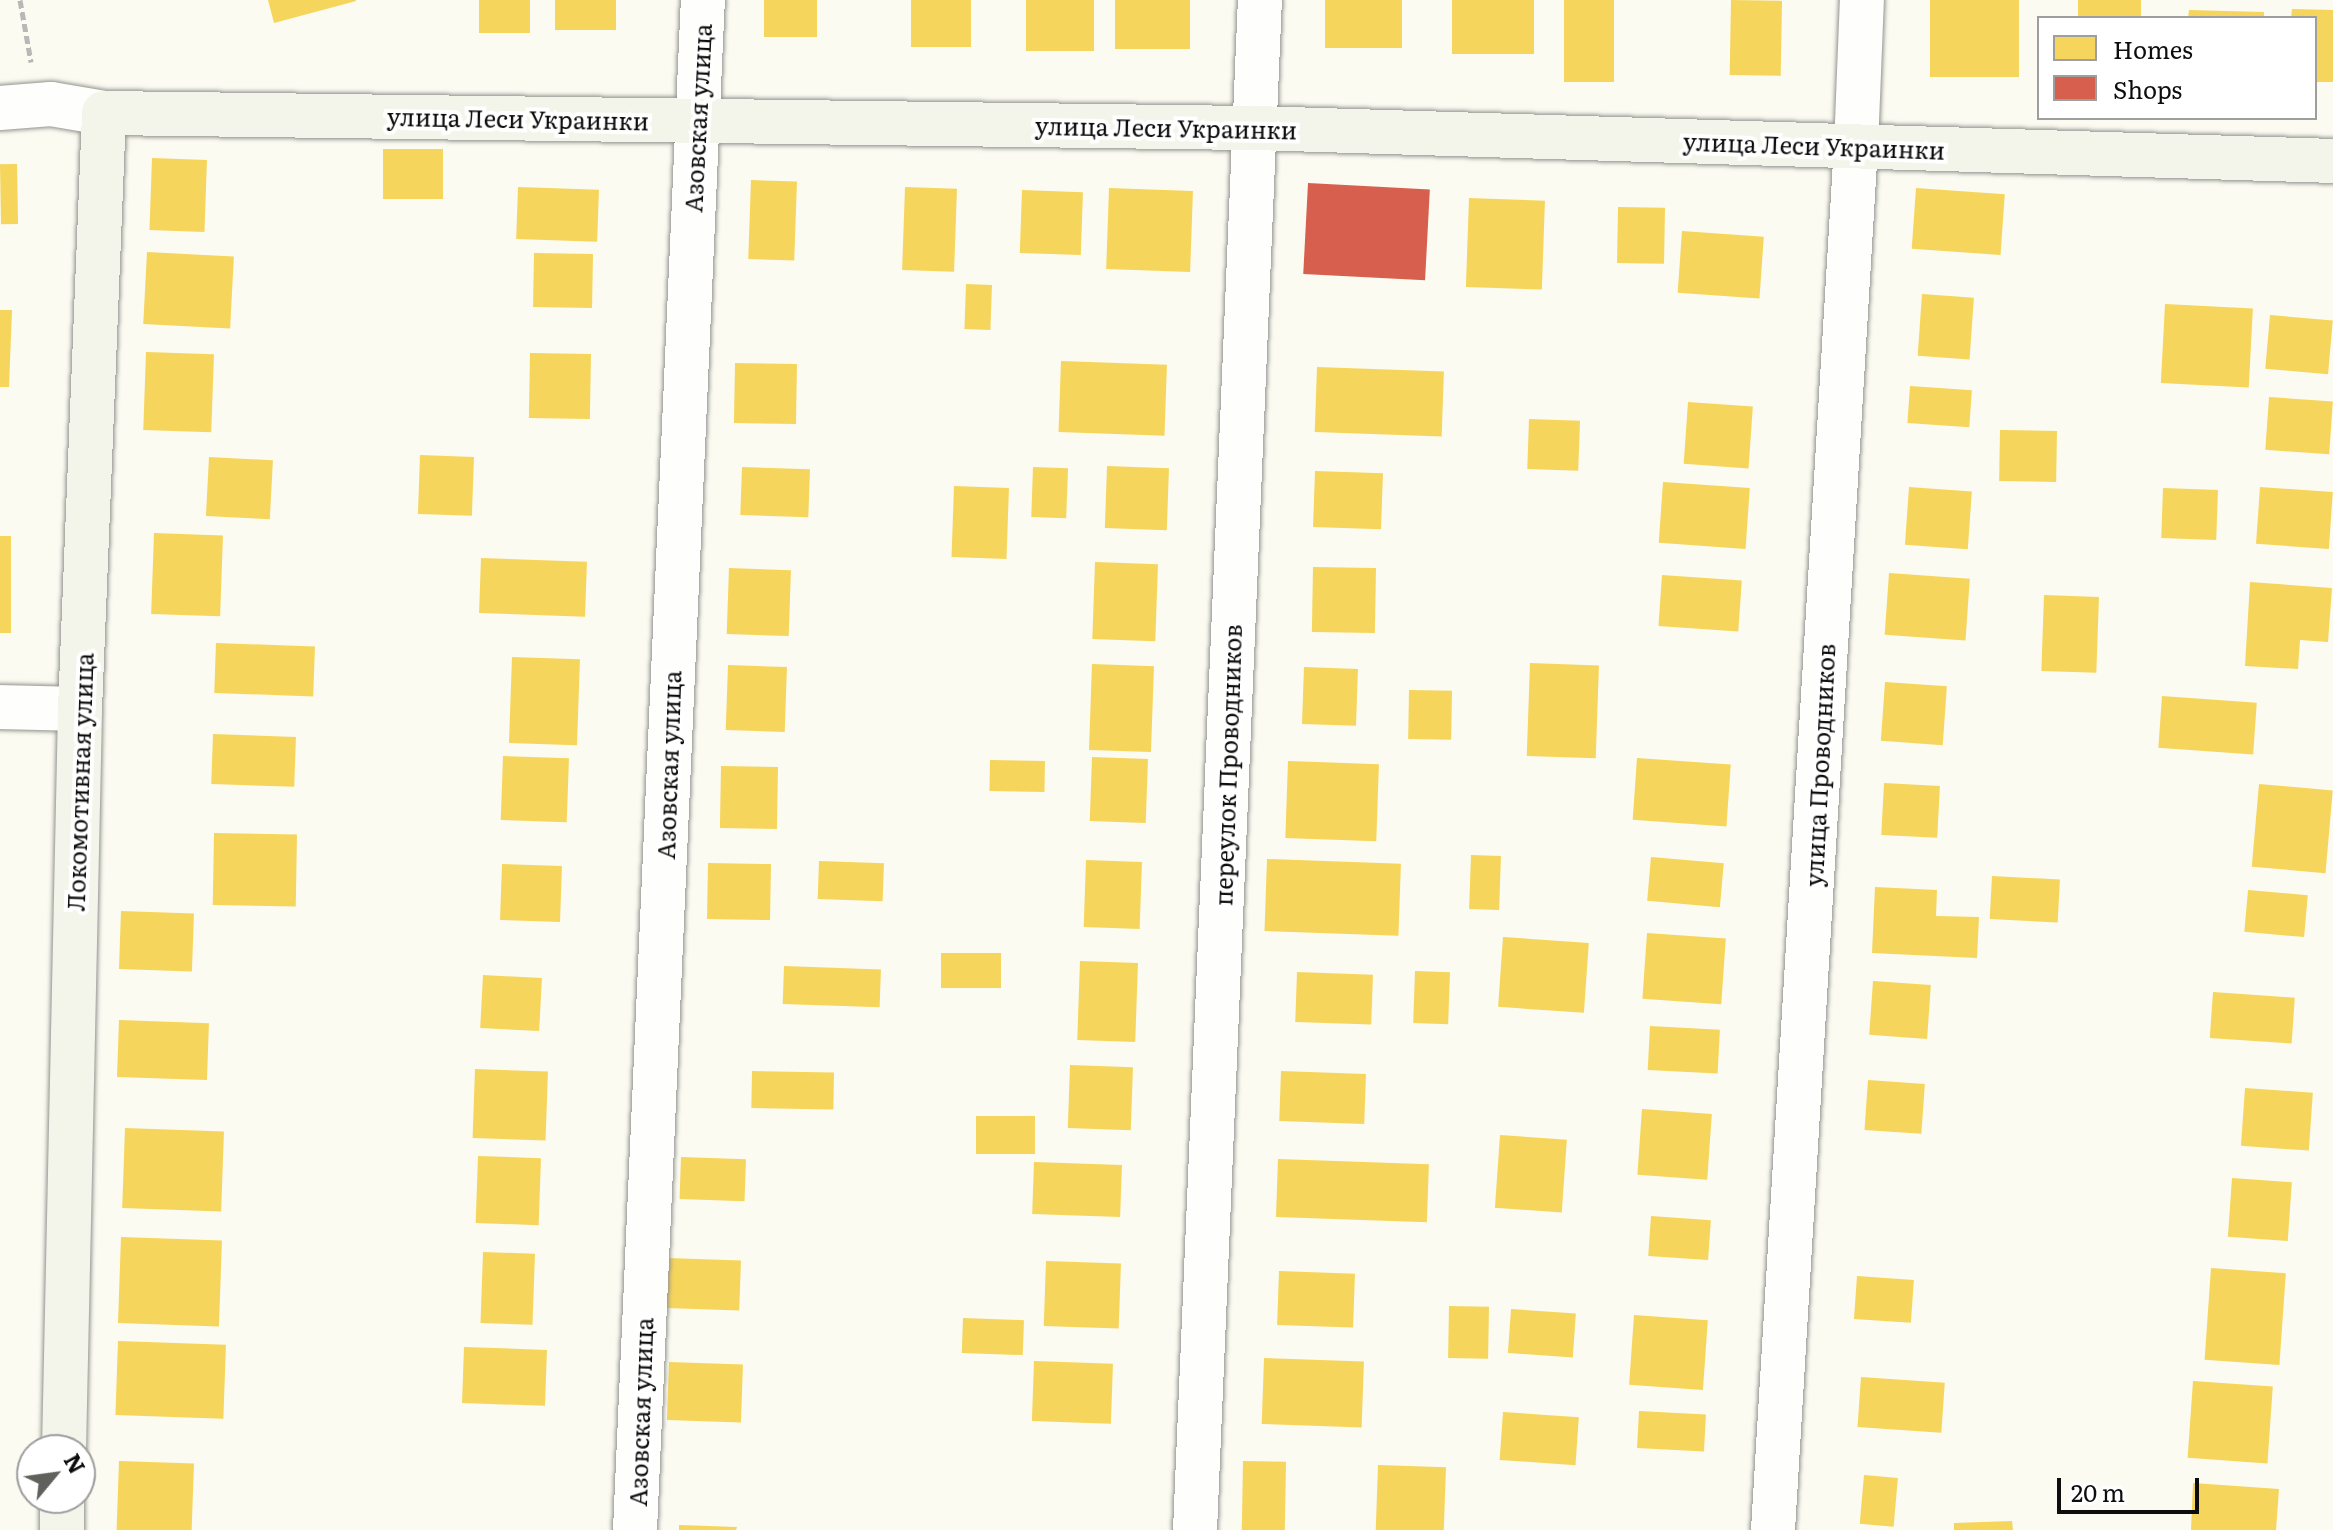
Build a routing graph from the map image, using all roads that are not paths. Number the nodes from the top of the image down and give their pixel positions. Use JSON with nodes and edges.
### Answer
{"nodes":[{"id":1,"x":703,"y":0,"type":"edge"},
{"id":2,"x":1260,"y":0,"type":"edge"},
{"id":3,"x":1862,"y":0,"type":"edge"},
{"id":4,"x":20,"y":107,"type":"edge"},
{"id":5,"x":104,"y":113,"type":"junction"},
{"id":6,"x":696,"y":120,"type":"junction"},
{"id":7,"x":1255,"y":128,"type":"junction"},
{"id":8,"x":1856,"y":147,"type":"junction"},
{"id":9,"x":2333,"y":161,"type":"edge"},
{"id":10,"x":0,"y":707,"type":"edge"},
{"id":11,"x":80,"y":709,"type":"junction"},
{"id":12,"x":64,"y":1434,"type":"edge"},
{"id":13,"x":635,"y":1530,"type":"edge"},
{"id":14,"x":1195,"y":1530,"type":"edge"},
{"id":15,"x":1773,"y":1530,"type":"edge"}],
"edges":[{"from":1,"to":6,"type":"street","name":"Азовская улица"},
{"from":2,"to":7,"type":"street","name":"переулок Проводников"},
{"from":3,"to":8,"type":"street","name":"улица Проводников"},
{"from":4,"to":5,"type":"street","name":"улица Леси Украинки"},
{"from":5,"to":6,"type":"main road","name":"улица Леси Украинки"},
{"from":5,"to":11,"type":"main road","name":"Локомотивная улица"},
{"from":6,"to":7,"type":"main road","name":"улица Леси Украинки"},
{"from":6,"to":13,"type":"street","name":"Азовская улица"},
{"from":7,"to":8,"type":"main road","name":"улица Леси Украинки"},
{"from":7,"to":14,"type":"street","name":"переулок Проводников"},
{"from":8,"to":9,"type":"main road","name":"улица Леси Украинки"},
{"from":8,"to":15,"type":"street","name":"улица Проводников"},
{"from":10,"to":11,"type":"street"},
{"from":11,"to":12,"type":"main road","name":"Локомотивная улица"}]}
